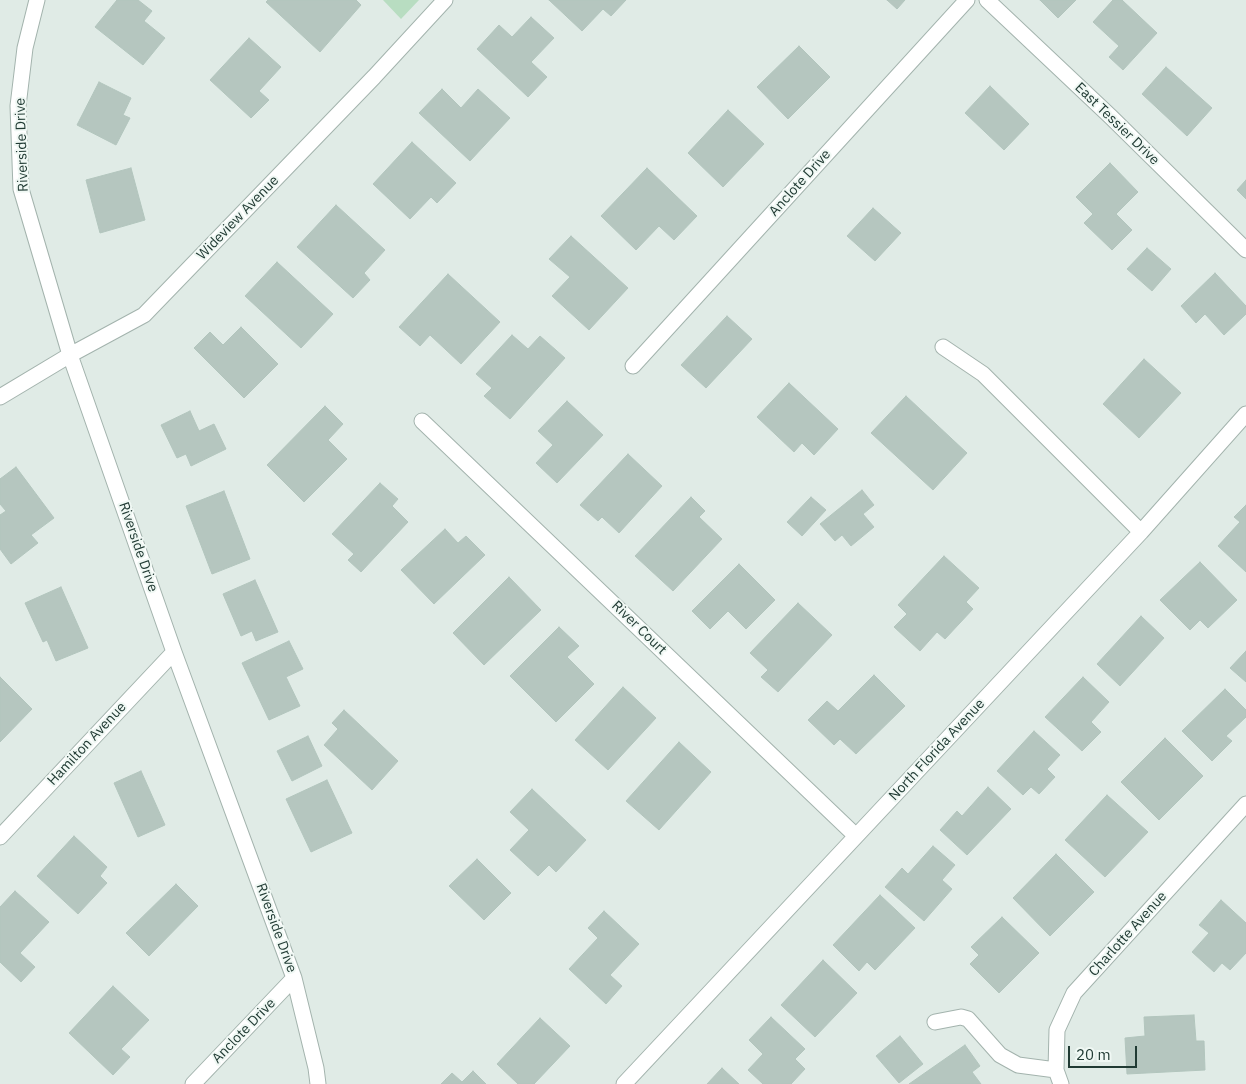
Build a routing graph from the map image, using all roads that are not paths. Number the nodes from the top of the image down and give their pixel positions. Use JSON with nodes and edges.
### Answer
{"nodes":[{"id":1,"x":37,"y":0,"type":"edge"},
{"id":2,"x":445,"y":0,"type":"edge"},
{"id":3,"x":968,"y":0,"type":"edge"},
{"id":4,"x":987,"y":0,"type":"edge"},
{"id":5,"x":1246,"y":250,"type":"edge"},
{"id":6,"x":943,"y":347,"type":"dead end"},
{"id":7,"x":70,"y":355,"type":"junction"},
{"id":8,"x":633,"y":366,"type":"dead end"},
{"id":9,"x":0,"y":397,"type":"edge"},
{"id":10,"x":1246,"y":414,"type":"edge"},
{"id":11,"x":422,"y":421,"type":"dead end"},
{"id":12,"x":1141,"y":532,"type":"junction"},
{"id":13,"x":174,"y":652,"type":"junction"},
{"id":14,"x":1246,"y":804,"type":"edge"},
{"id":15,"x":856,"y":836,"type":"junction"},
{"id":16,"x":0,"y":838,"type":"edge"},
{"id":17,"x":294,"y":978,"type":"junction"},
{"id":18,"x":935,"y":1022,"type":"dead end"},
{"id":19,"x":1056,"y":1070,"type":"junction"},
{"id":20,"x":194,"y":1084,"type":"edge"},
{"id":21,"x":318,"y":1084,"type":"edge"},
{"id":22,"x":624,"y":1084,"type":"edge"},
{"id":23,"x":1061,"y":1084,"type":"edge"}],
"edges":[{"from":1,"to":7,"type":"street","name":"Riverside Drive"},
{"from":2,"to":7,"type":"street","name":"Wideview Avenue"},
{"from":3,"to":8,"type":"street","name":"Anclote Drive"},
{"from":4,"to":5,"type":"street","name":"East Tessier Drive"},
{"from":6,"to":12,"type":"street"},
{"from":7,"to":9,"type":"street","name":"Wideview Avenue"},
{"from":7,"to":13,"type":"street","name":"Riverside Drive"},
{"from":10,"to":12,"type":"street","name":"North Florida Avenue"},
{"from":11,"to":15,"type":"street","name":"River Court"},
{"from":12,"to":15,"type":"street","name":"North Florida Avenue"},
{"from":13,"to":16,"type":"street","name":"Hamilton Avenue"},
{"from":13,"to":17,"type":"street","name":"Riverside Drive"},
{"from":14,"to":19,"type":"street","name":"Charlotte Avenue"},
{"from":15,"to":22,"type":"street","name":"North Florida Avenue"},
{"from":17,"to":20,"type":"street","name":"Anclote Drive"},
{"from":17,"to":21,"type":"street","name":"Riverside Drive"},
{"from":18,"to":19,"type":"street"},
{"from":19,"to":23,"type":"street","name":"Charlotte Avenue"}]}
